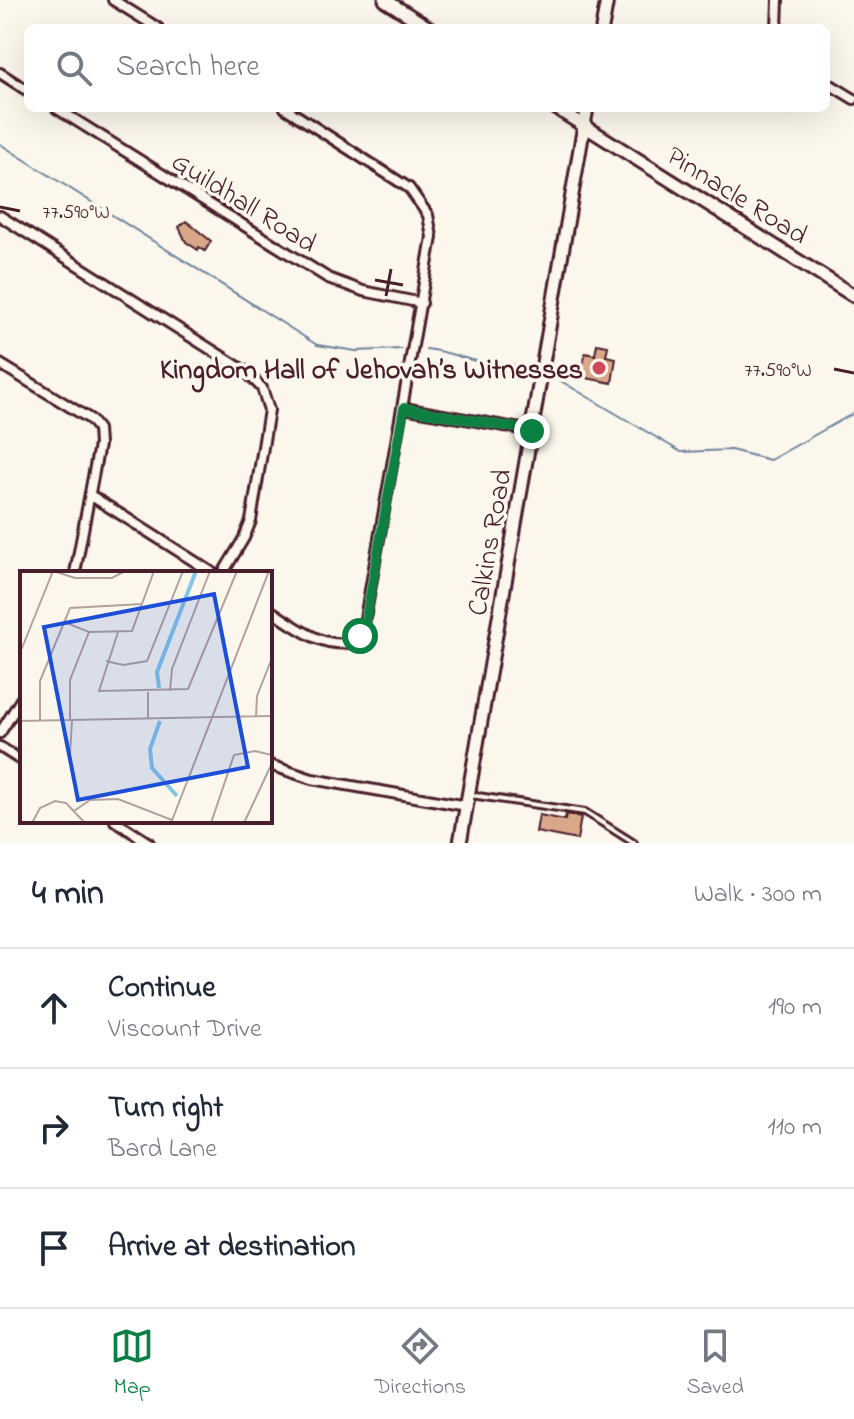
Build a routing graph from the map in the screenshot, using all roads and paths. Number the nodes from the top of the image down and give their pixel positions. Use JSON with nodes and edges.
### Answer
{"nodes":[{"id":1,"x":113,"y":0,"type":"edge"},
{"id":2,"x":385,"y":0,"type":"edge"},
{"id":3,"x":607,"y":0,"type":"edge"},
{"id":4,"x":778,"y":0,"type":"edge"},
{"id":5,"x":152,"y":24,"type":"edge"},
{"id":6,"x":423,"y":24,"type":"edge"},
{"id":7,"x":603,"y":24,"type":"edge"},
{"id":8,"x":777,"y":24,"type":"edge"},
{"id":9,"x":0,"y":73,"type":"edge"},
{"id":10,"x":830,"y":84,"type":"edge"},
{"id":11,"x":24,"y":88,"type":"edge"},
{"id":12,"x":854,"y":99,"type":"edge"},
{"id":13,"x":62,"y":112,"type":"edge"},
{"id":14,"x":291,"y":112,"type":"edge"},
{"id":15,"x":562,"y":112,"type":"edge"},
{"id":16,"x":586,"y":112,"type":"edge"},
{"id":17,"x":584,"y":126,"type":"junction"},
{"id":18,"x":0,"y":216,"type":"edge"},
{"id":19,"x":854,"y":296,"type":"edge"},
{"id":20,"x":422,"y":303,"type":"junction"},
{"id":21,"x":0,"y":364,"type":"edge"},
{"id":22,"x":404,"y":408,"type":"junction"},
{"id":23,"x":532,"y":431,"type":"junction"},
{"id":24,"x":90,"y":495,"type":"junction"},
{"id":25,"x":75,"y":571,"type":"edge"},
{"id":26,"x":210,"y":571,"type":"edge"},
{"id":27,"x":224,"y":571,"type":"edge"},
{"id":28,"x":272,"y":611,"type":"edge"},
{"id":29,"x":20,"y":701,"type":"edge"},
{"id":30,"x":0,"y":733,"type":"edge"},
{"id":31,"x":0,"y":747,"type":"edge"},
{"id":32,"x":20,"y":760,"type":"edge"},
{"id":33,"x":272,"y":766,"type":"edge"},
{"id":34,"x":468,"y":800,"type":"junction"},
{"id":35,"x":118,"y":823,"type":"edge"},
{"id":36,"x":624,"y":840,"type":"edge"},
{"id":37,"x":149,"y":843,"type":"edge"},
{"id":38,"x":460,"y":843,"type":"edge"},
{"id":39,"x":634,"y":843,"type":"edge"}],
"edges":[{"from":1,"to":5,"type":"street"},
{"from":2,"to":6,"type":"main road"},
{"from":3,"to":7,"type":"main road"},
{"from":4,"to":8,"type":"street"},
{"from":9,"to":11,"type":"street"},
{"from":10,"to":12,"type":"street"},
{"from":13,"to":20,"type":"street","name":"Guildhall Road"},
{"from":14,"to":20,"type":"street"},
{"from":15,"to":17,"type":"main road","name":"Pinnacle Road"},
{"from":16,"to":17,"type":"main road","name":"Calkins Road"},
{"from":17,"to":19,"type":"main road","name":"Pinnacle Road"},
{"from":17,"to":23,"type":"main road","name":"Calkins Road"},
{"from":18,"to":27,"type":"street"},
{"from":20,"to":22,"type":"street"},
{"from":21,"to":24,"type":"street"},
{"from":22,"to":23,"type":"street"},
{"from":22,"to":28,"type":"street"},
{"from":23,"to":34,"type":"main road","name":"Calkins Road"},
{"from":24,"to":25,"type":"street"},
{"from":24,"to":26,"type":"street"},
{"from":29,"to":30,"type":"street"},
{"from":31,"to":32,"type":"street"},
{"from":33,"to":34,"type":"street"},
{"from":34,"to":36,"type":"lane"},
{"from":34,"to":38,"type":"main road","name":"Calkins Road"},
{"from":35,"to":37,"type":"street"},
{"from":36,"to":39,"type":"lane"}]}
